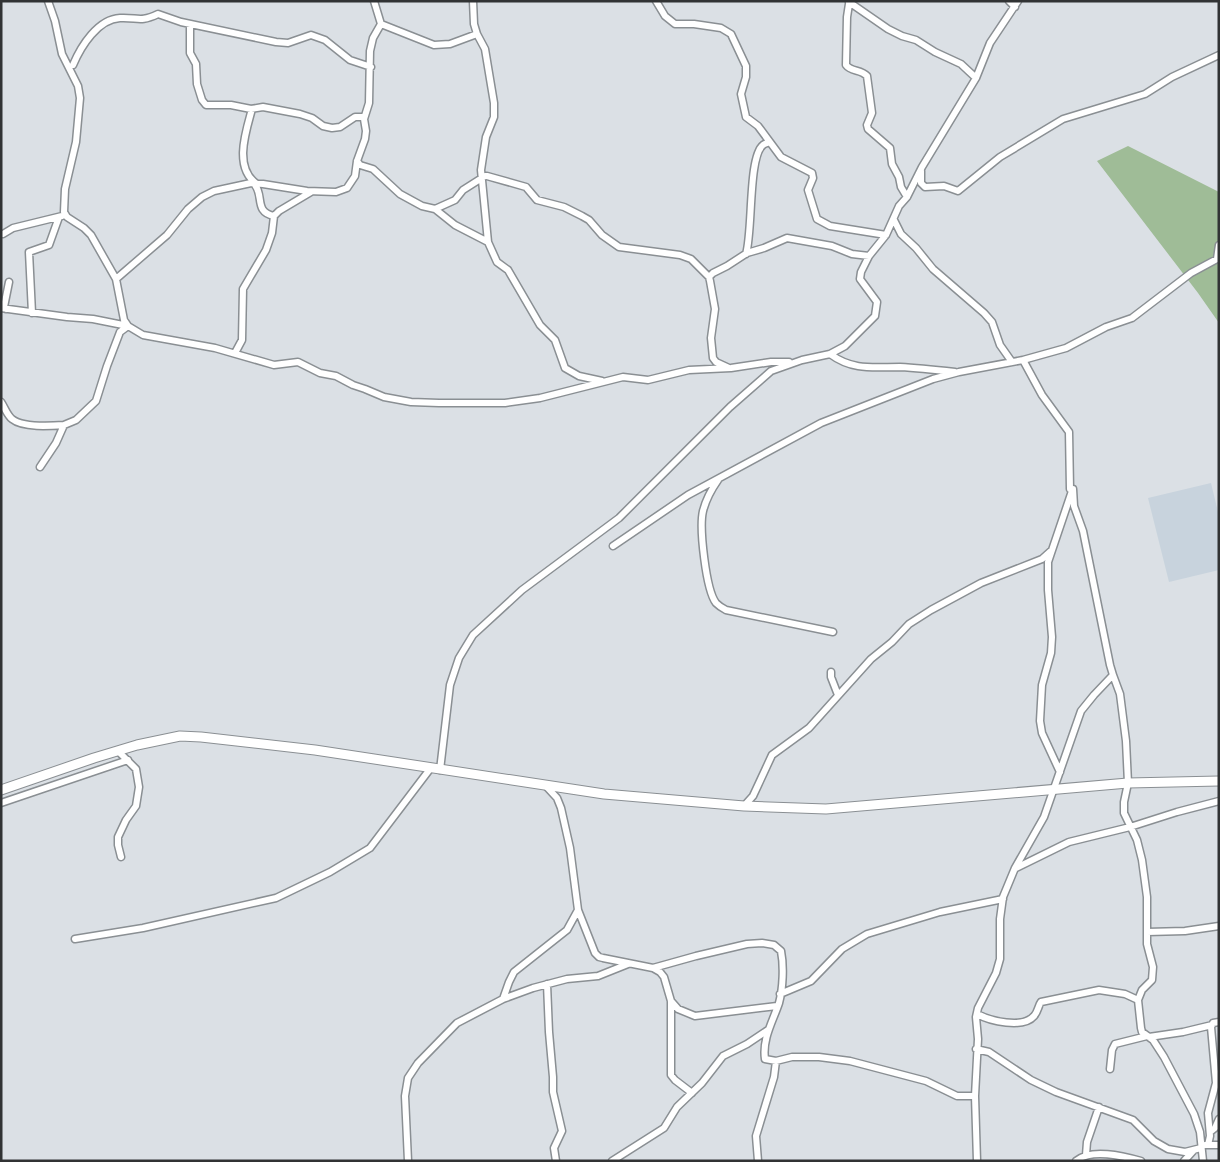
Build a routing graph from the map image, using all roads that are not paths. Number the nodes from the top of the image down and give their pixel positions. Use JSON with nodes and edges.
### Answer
{"nodes":[{"id":1,"x":48,"y":1,"type":"edge"},
{"id":2,"x":374,"y":1,"type":"edge"},
{"id":3,"x":473,"y":1,"type":"edge"},
{"id":4,"x":656,"y":1,"type":"edge"},
{"id":5,"x":1009,"y":1,"type":"edge"},
{"id":6,"x":849,"y":3,"type":"edge"},
{"id":7,"x":1017,"y":4,"type":"edge"},
{"id":8,"x":190,"y":24,"type":"junction"},
{"id":9,"x":381,"y":24,"type":"junction"},
{"id":10,"x":477,"y":34,"type":"junction"},
{"id":11,"x":1219,"y":55,"type":"edge"},
{"id":12,"x":73,"y":65,"type":"dead end"},
{"id":13,"x":371,"y":67,"type":"junction"},
{"id":14,"x":976,"y":78,"type":"junction"},
{"id":15,"x":252,"y":109,"type":"junction"},
{"id":16,"x":364,"y":117,"type":"junction"},
{"id":17,"x":770,"y":142,"type":"junction"},
{"id":18,"x":357,"y":161,"type":"junction"},
{"id":19,"x":922,"y":167,"type":"junction"},
{"id":20,"x":481,"y":179,"type":"junction"},
{"id":21,"x":257,"y":184,"type":"junction"},
{"id":22,"x":312,"y":192,"type":"junction"},
{"id":23,"x":907,"y":197,"type":"junction"},
{"id":24,"x":435,"y":209,"type":"junction"},
{"id":25,"x":62,"y":216,"type":"junction"},
{"id":26,"x":274,"y":216,"type":"junction"},
{"id":27,"x":894,"y":220,"type":"junction"},
{"id":28,"x":3,"y":234,"type":"dead end"},
{"id":29,"x":886,"y":235,"type":"junction"},
{"id":30,"x":488,"y":242,"type":"junction"},
{"id":31,"x":1219,"y":244,"type":"edge"},
{"id":32,"x":746,"y":254,"type":"junction"},
{"id":33,"x":869,"y":256,"type":"junction"},
{"id":34,"x":1218,"y":258,"type":"edge"},
{"id":35,"x":709,"y":277,"type":"junction"},
{"id":36,"x":116,"y":279,"type":"junction"},
{"id":37,"x":10,"y":282,"type":"dead end"},
{"id":38,"x":4,"y":308,"type":"edge"},
{"id":39,"x":32,"y":314,"type":"junction"},
{"id":40,"x":128,"y":326,"type":"junction"},
{"id":41,"x":235,"y":353,"type":"junction"},
{"id":42,"x":830,"y":354,"type":"junction"},
{"id":43,"x":1023,"y":360,"type":"junction"},
{"id":44,"x":1012,"y":362,"type":"junction"},
{"id":45,"x":796,"y":363,"type":"junction"},
{"id":46,"x":730,"y":368,"type":"junction"},
{"id":47,"x":959,"y":372,"type":"junction"},
{"id":48,"x":604,"y":382,"type":"junction"},
{"id":49,"x":1,"y":402,"type":"edge"},
{"id":50,"x":64,"y":425,"type":"junction"},
{"id":51,"x":40,"y":467,"type":"dead end"},
{"id":52,"x":718,"y":479,"type":"junction"},
{"id":53,"x":1072,"y":488,"type":"junction"},
{"id":54,"x":613,"y":546,"type":"dead end"},
{"id":55,"x":1052,"y":550,"type":"junction"},
{"id":56,"x":833,"y":632,"type":"dead end"},
{"id":57,"x":831,"y":672,"type":"dead end"},
{"id":58,"x":1114,"y":675,"type":"junction"},
{"id":59,"x":838,"y":696,"type":"junction"},
{"id":60,"x":118,"y":751,"type":"junction"},
{"id":61,"x":128,"y":760,"type":"junction"},
{"id":62,"x":430,"y":769,"type":"junction"},
{"id":63,"x":440,"y":770,"type":"junction"},
{"id":64,"x":1060,"y":772,"type":"junction"},
{"id":65,"x":1219,"y":782,"type":"edge"},
{"id":66,"x":1128,"y":783,"type":"junction"},
{"id":67,"x":545,"y":785,"type":"junction"},
{"id":68,"x":1055,"y":789,"type":"junction"},
{"id":69,"x":1,"y":790,"type":"edge"},
{"id":70,"x":1219,"y":801,"type":"edge"},
{"id":71,"x":1,"y":803,"type":"edge"},
{"id":72,"x":744,"y":806,"type":"junction"},
{"id":73,"x":1130,"y":827,"type":"junction"},
{"id":74,"x":121,"y":857,"type":"dead end"},
{"id":75,"x":1014,"y":868,"type":"junction"},
{"id":76,"x":1003,"y":899,"type":"junction"},
{"id":77,"x":578,"y":910,"type":"junction"},
{"id":78,"x":1219,"y":926,"type":"edge"},
{"id":79,"x":1146,"y":932,"type":"junction"},
{"id":80,"x":75,"y":939,"type":"dead end"},
{"id":81,"x":628,"y":964,"type":"junction"},
{"id":82,"x":653,"y":968,"type":"junction"},
{"id":83,"x":547,"y":984,"type":"junction"},
{"id":84,"x":780,"y":994,"type":"junction"},
{"id":85,"x":503,"y":999,"type":"junction"},
{"id":86,"x":1138,"y":1000,"type":"junction"},
{"id":87,"x":671,"y":1001,"type":"junction"},
{"id":88,"x":777,"y":1006,"type":"junction"},
{"id":89,"x":977,"y":1014,"type":"junction"},
{"id":90,"x":1219,"y":1022,"type":"edge"},
{"id":91,"x":1212,"y":1025,"type":"junction"},
{"id":92,"x":768,"y":1030,"type":"junction"},
{"id":93,"x":1148,"y":1037,"type":"junction"},
{"id":94,"x":976,"y":1049,"type":"junction"},
{"id":95,"x":776,"y":1061,"type":"junction"},
{"id":96,"x":1110,"y":1068,"type":"dead end"},
{"id":97,"x":692,"y":1093,"type":"junction"},
{"id":98,"x":975,"y":1096,"type":"junction"},
{"id":99,"x":1099,"y":1107,"type":"junction"},
{"id":100,"x":1219,"y":1120,"type":"edge"},
{"id":101,"x":1210,"y":1132,"type":"junction"},
{"id":102,"x":1219,"y":1145,"type":"edge"},
{"id":103,"x":1201,"y":1147,"type":"junction"},
{"id":104,"x":1086,"y":1155,"type":"junction"},
{"id":105,"x":408,"y":1161,"type":"edge"},
{"id":106,"x":556,"y":1161,"type":"edge"},
{"id":107,"x":612,"y":1161,"type":"edge"},
{"id":108,"x":758,"y":1161,"type":"edge"},
{"id":109,"x":977,"y":1161,"type":"edge"},
{"id":110,"x":1076,"y":1161,"type":"edge"},
{"id":111,"x":1140,"y":1161,"type":"edge"},
{"id":112,"x":1184,"y":1161,"type":"edge"},
{"id":113,"x":1203,"y":1161,"type":"edge"}],
"edges":[{"from":1,"to":25,"type":"street"},
{"from":2,"to":9,"type":"street"},
{"from":3,"to":10,"type":"street"},
{"from":4,"to":17,"type":"street"},
{"from":5,"to":7,"type":"street"},
{"from":6,"to":14,"type":"street"},
{"from":6,"to":23,"type":"street"},
{"from":7,"to":14,"type":"street"},
{"from":8,"to":12,"type":"street"},
{"from":8,"to":13,"type":"street"},
{"from":8,"to":15,"type":"street"},
{"from":9,"to":10,"type":"street"},
{"from":9,"to":13,"type":"street"},
{"from":10,"to":20,"type":"street"},
{"from":11,"to":19,"type":"street"},
{"from":13,"to":16,"type":"street"},
{"from":14,"to":19,"type":"street"},
{"from":15,"to":16,"type":"street"},
{"from":15,"to":21,"type":"street"},
{"from":16,"to":18,"type":"street"},
{"from":17,"to":29,"type":"street"},
{"from":17,"to":32,"type":"street"},
{"from":18,"to":22,"type":"street"},
{"from":18,"to":24,"type":"street"},
{"from":19,"to":23,"type":"street"},
{"from":20,"to":24,"type":"street"},
{"from":20,"to":30,"type":"street"},
{"from":20,"to":35,"type":"street"},
{"from":21,"to":22,"type":"street"},
{"from":21,"to":26,"type":"street"},
{"from":21,"to":36,"type":"street"},
{"from":22,"to":26,"type":"street"},
{"from":23,"to":27,"type":"street"},
{"from":24,"to":30,"type":"street"},
{"from":25,"to":28,"type":"street"},
{"from":25,"to":36,"type":"street"},
{"from":25,"to":39,"type":"street"},
{"from":26,"to":41,"type":"street"},
{"from":27,"to":29,"type":"street"},
{"from":27,"to":44,"type":"street"},
{"from":29,"to":33,"type":"street"},
{"from":30,"to":48,"type":"street"},
{"from":31,"to":34,"type":"street"},
{"from":32,"to":33,"type":"street"},
{"from":32,"to":35,"type":"street"},
{"from":33,"to":42,"type":"street"},
{"from":34,"to":43,"type":"street"},
{"from":35,"to":46,"type":"street"},
{"from":36,"to":40,"type":"street"},
{"from":37,"to":38,"type":"street"},
{"from":38,"to":39,"type":"street"},
{"from":39,"to":40,"type":"street"},
{"from":40,"to":41,"type":"street"},
{"from":40,"to":50,"type":"street"},
{"from":41,"to":48,"type":"street"},
{"from":42,"to":45,"type":"street"},
{"from":42,"to":47,"type":"street"},
{"from":43,"to":44,"type":"street"},
{"from":43,"to":53,"type":"street"},
{"from":44,"to":47,"type":"street"},
{"from":45,"to":46,"type":"street"},
{"from":45,"to":63,"type":"street"},
{"from":46,"to":48,"type":"street"},
{"from":47,"to":52,"type":"street"},
{"from":49,"to":50,"type":"street"},
{"from":50,"to":51,"type":"street"},
{"from":52,"to":54,"type":"street"},
{"from":52,"to":56,"type":"street"},
{"from":53,"to":55,"type":"street"},
{"from":53,"to":58,"type":"street"},
{"from":55,"to":59,"type":"street"},
{"from":55,"to":64,"type":"street"},
{"from":57,"to":59,"type":"street"},
{"from":58,"to":64,"type":"street"},
{"from":58,"to":66,"type":"street"},
{"from":59,"to":72,"type":"street"},
{"from":60,"to":61,"type":"street"},
{"from":60,"to":62,"type":"main road"},
{"from":60,"to":69,"type":"main road"},
{"from":61,"to":71,"type":"street"},
{"from":61,"to":74,"type":"street"},
{"from":62,"to":63,"type":"main road"},
{"from":62,"to":80,"type":"street"},
{"from":63,"to":67,"type":"main road"},
{"from":64,"to":68,"type":"street"},
{"from":65,"to":66,"type":"main road"},
{"from":66,"to":68,"type":"main road"},
{"from":66,"to":73,"type":"street"},
{"from":67,"to":72,"type":"main road"},
{"from":67,"to":77,"type":"street"},
{"from":68,"to":72,"type":"main road"},
{"from":68,"to":75,"type":"street"},
{"from":70,"to":73,"type":"street"},
{"from":73,"to":75,"type":"street"},
{"from":73,"to":79,"type":"street"},
{"from":75,"to":76,"type":"street"},
{"from":76,"to":84,"type":"street"},
{"from":76,"to":89,"type":"street"},
{"from":77,"to":81,"type":"street"},
{"from":77,"to":85,"type":"street"},
{"from":78,"to":79,"type":"street"},
{"from":79,"to":86,"type":"street"},
{"from":81,"to":82,"type":"street"},
{"from":81,"to":83,"type":"street"},
{"from":82,"to":84,"type":"street"},
{"from":82,"to":87,"type":"street"},
{"from":83,"to":85,"type":"street"},
{"from":83,"to":106,"type":"street"},
{"from":84,"to":88,"type":"street"},
{"from":85,"to":105,"type":"street"},
{"from":86,"to":89,"type":"street"},
{"from":86,"to":93,"type":"street"},
{"from":87,"to":88,"type":"street"},
{"from":87,"to":97,"type":"street"},
{"from":88,"to":92,"type":"street"},
{"from":89,"to":94,"type":"street"},
{"from":90,"to":91,"type":"street"},
{"from":91,"to":93,"type":"street"},
{"from":91,"to":101,"type":"street"},
{"from":92,"to":95,"type":"street"},
{"from":92,"to":97,"type":"street"},
{"from":93,"to":96,"type":"street"},
{"from":93,"to":103,"type":"street"},
{"from":94,"to":98,"type":"street"},
{"from":94,"to":99,"type":"street"},
{"from":95,"to":98,"type":"street"},
{"from":95,"to":108,"type":"street"},
{"from":97,"to":107,"type":"street"},
{"from":98,"to":109,"type":"street"},
{"from":99,"to":103,"type":"street"},
{"from":99,"to":104,"type":"street"},
{"from":100,"to":101,"type":"street"},
{"from":101,"to":103,"type":"street"},
{"from":102,"to":103,"type":"street"},
{"from":103,"to":112,"type":"street"},
{"from":103,"to":113,"type":"street"},
{"from":104,"to":110,"type":"street"},
{"from":104,"to":111,"type":"street"}]}
